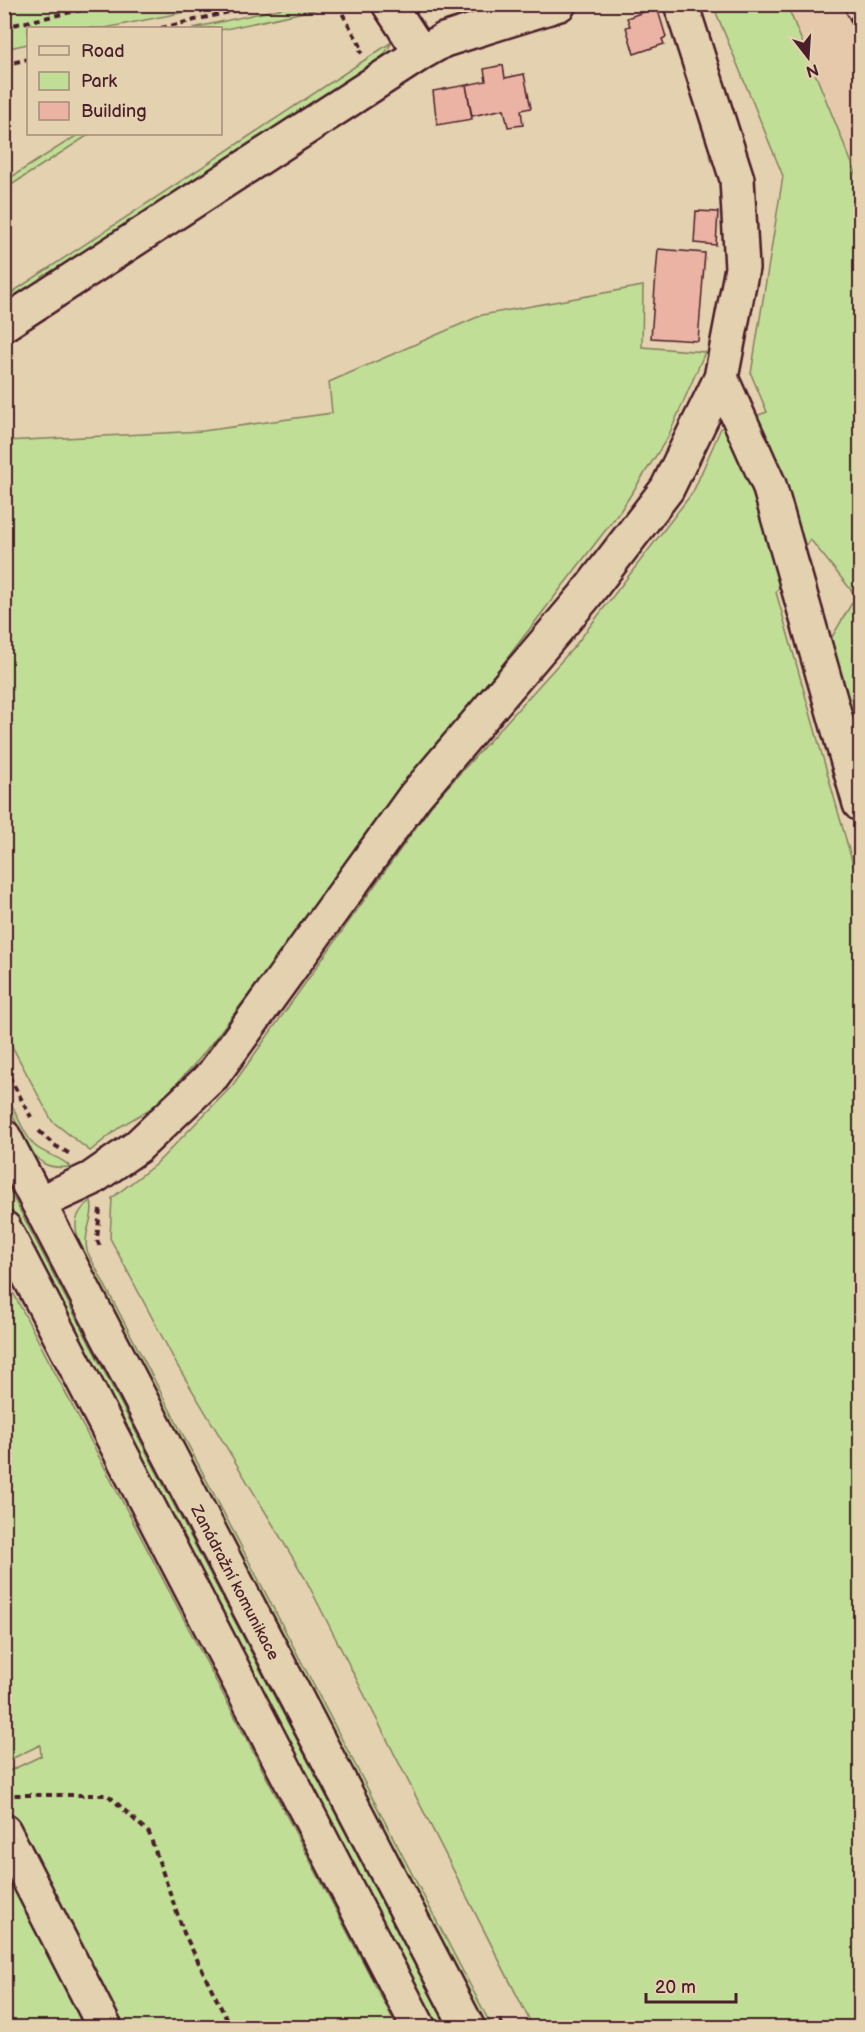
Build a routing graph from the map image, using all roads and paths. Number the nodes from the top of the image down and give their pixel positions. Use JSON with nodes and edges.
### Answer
{"nodes":[{"id":1,"x":107,"y":4,"type":"edge"},
{"id":2,"x":263,"y":4,"type":"edge"},
{"id":3,"x":339,"y":4,"type":"edge"},
{"id":4,"x":389,"y":4,"type":"edge"},
{"id":5,"x":559,"y":4,"type":"edge"},
{"id":6,"x":681,"y":4,"type":"edge"},
{"id":7,"x":85,"y":7,"type":"edge"},
{"id":8,"x":342,"y":14,"type":"dead end"},
{"id":9,"x":4,"y":27,"type":"edge"},
{"id":10,"x":165,"y":27,"type":"edge"},
{"id":11,"x":421,"y":53,"type":"junction"},
{"id":12,"x":27,"y":59,"type":"edge"},
{"id":13,"x":4,"y":65,"type":"edge"},
{"id":14,"x":4,"y":324,"type":"edge"},
{"id":15,"x":721,"y":378,"type":"junction"},
{"id":16,"x":861,"y":804,"type":"edge"},
{"id":17,"x":4,"y":1067,"type":"edge"},
{"id":18,"x":4,"y":1137,"type":"edge"},
{"id":19,"x":77,"y":1158,"type":"dead end"},
{"id":20,"x":39,"y":1203,"type":"junction"},
{"id":21,"x":4,"y":1228,"type":"edge"},
{"id":22,"x":4,"y":1795,"type":"edge"},
{"id":23,"x":4,"y":1831,"type":"edge"},
{"id":24,"x":105,"y":2028,"type":"edge"},
{"id":25,"x":231,"y":2028,"type":"edge"},
{"id":26,"x":418,"y":2028,"type":"edge"},
{"id":27,"x":468,"y":2028,"type":"edge"}],
"edges":[{"from":1,"to":7,"type":"path"},
{"from":2,"to":10,"type":"path"},
{"from":3,"to":8,"type":"path"},
{"from":4,"to":11,"type":"street"},
{"from":5,"to":11,"type":"street"},
{"from":6,"to":15,"type":"street"},
{"from":7,"to":9,"type":"path"},
{"from":11,"to":14,"type":"street"},
{"from":12,"to":13,"type":"path"},
{"from":15,"to":16,"type":"street"},
{"from":15,"to":20,"type":"street"},
{"from":17,"to":19,"type":"path"},
{"from":18,"to":20,"type":"street","name":"Zanádražní komunikace"},
{"from":20,"to":27,"type":"street","name":"Zanádražní komunikace"},
{"from":21,"to":26,"type":"street"},
{"from":22,"to":25,"type":"path"},
{"from":23,"to":24,"type":"street"}]}
